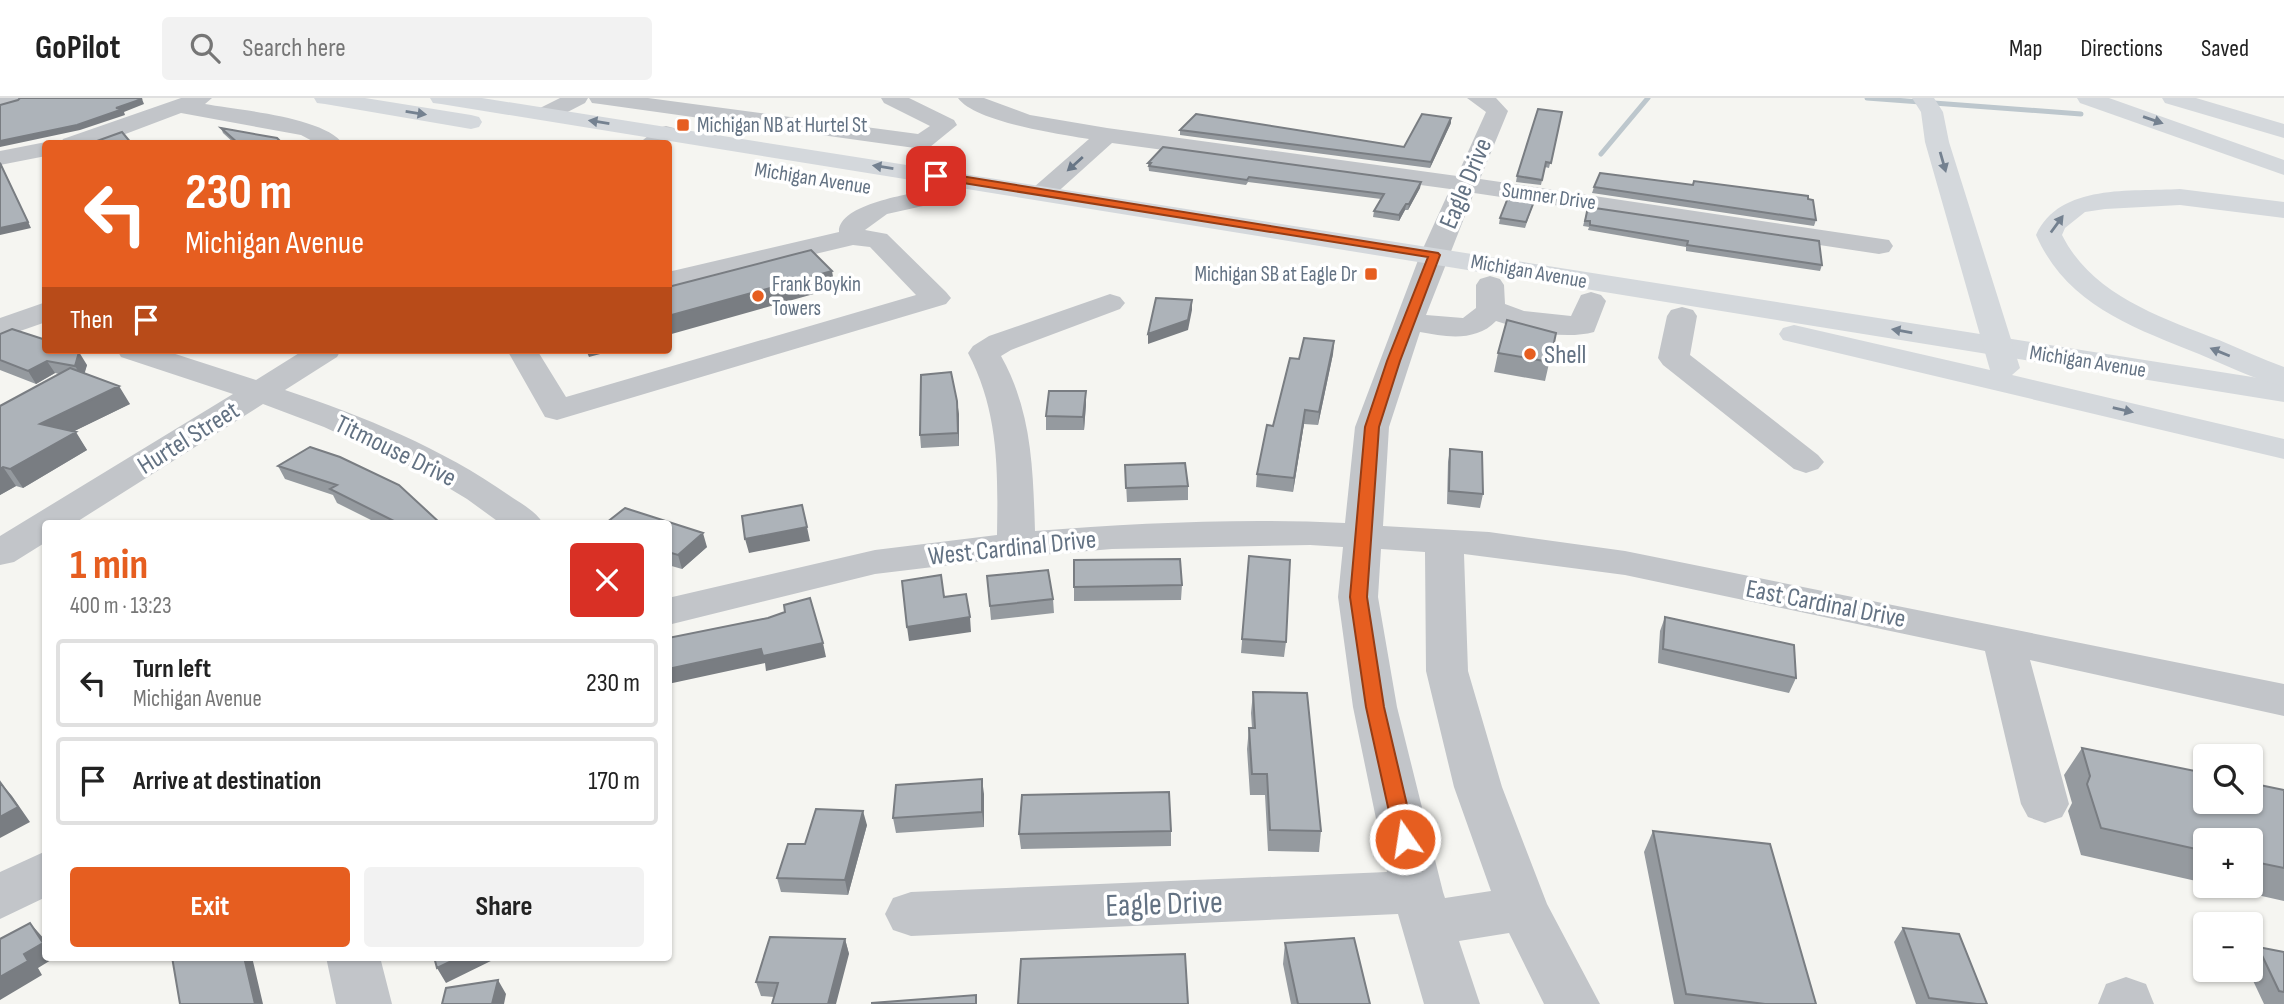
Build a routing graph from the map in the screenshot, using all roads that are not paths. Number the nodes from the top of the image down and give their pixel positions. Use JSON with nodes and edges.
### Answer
{"nodes":[{"id":1,"x":12,"y":98,"type":"edge"},
{"id":2,"x":201,"y":98,"type":"edge"},
{"id":3,"x":325,"y":98,"type":"edge"},
{"id":4,"x":441,"y":98,"type":"edge"},
{"id":5,"x":577,"y":98,"type":"edge"},
{"id":6,"x":600,"y":98,"type":"edge"},
{"id":7,"x":892,"y":98,"type":"edge"},
{"id":8,"x":969,"y":98,"type":"edge"},
{"id":9,"x":1478,"y":98,"type":"edge"},
{"id":10,"x":1923,"y":98,"type":"edge"},
{"id":11,"x":2088,"y":98,"type":"edge"},
{"id":12,"x":2157,"y":98,"type":"edge"},
{"id":13,"x":2173,"y":98,"type":"edge"},
{"id":14,"x":0,"y":102,"type":"edge"},
{"id":15,"x":689,"y":104,"type":"edge"},
{"id":16,"x":793,"y":104,"type":"dead end"},
{"id":17,"x":178,"y":106,"type":"junction"},
{"id":18,"x":546,"y":114,"type":"junction"},
{"id":19,"x":763,"y":121,"type":"junction"},
{"id":20,"x":2284,"y":131,"type":"edge"},
{"id":21,"x":1107,"y":135,"type":"junction"},
{"id":22,"x":1135,"y":139,"type":"junction"},
{"id":23,"x":86,"y":140,"type":"edge"},
{"id":24,"x":328,"y":140,"type":"edge"},
{"id":25,"x":582,"y":140,"type":"edge"},
{"id":26,"x":649,"y":140,"type":"edge"},
{"id":27,"x":2284,"y":142,"type":"edge"},
{"id":28,"x":672,"y":144,"type":"edge"},
{"id":29,"x":672,"y":145,"type":"edge"},
{"id":30,"x":42,"y":150,"type":"edge"},
{"id":31,"x":0,"y":158,"type":"edge"},
{"id":32,"x":2284,"y":168,"type":"edge"},
{"id":33,"x":1464,"y":184,"type":"junction"},
{"id":34,"x":1043,"y":192,"type":"junction"},
{"id":35,"x":932,"y":197,"type":"junction"},
{"id":36,"x":1073,"y":197,"type":"junction"},
{"id":37,"x":2284,"y":210,"type":"edge"},
{"id":38,"x":853,"y":237,"type":"junction"},
{"id":39,"x":1879,"y":246,"type":"dead end"},
{"id":40,"x":1430,"y":265,"type":"junction"},
{"id":41,"x":672,"y":280,"type":"edge"},
{"id":42,"x":1491,"y":297,"type":"junction"},
{"id":43,"x":1591,"y":301,"type":"joint"},
{"id":44,"x":1110,"y":303,"type":"dead end"},
{"id":45,"x":0,"y":306,"type":"edge"},
{"id":46,"x":41,"y":316,"type":"edge"},
{"id":47,"x":1682,"y":316,"type":"junction"},
{"id":48,"x":1409,"y":321,"type":"junction"},
{"id":49,"x":0,"y":329,"type":"edge"},
{"id":50,"x":1794,"y":334,"type":"junction"},
{"id":51,"x":144,"y":354,"type":"edge"},
{"id":52,"x":320,"y":354,"type":"edge"},
{"id":53,"x":524,"y":354,"type":"edge"},
{"id":54,"x":2000,"y":357,"type":"junction"},
{"id":55,"x":2284,"y":377,"type":"edge"},
{"id":56,"x":2284,"y":392,"type":"edge"},
{"id":57,"x":259,"y":393,"type":"junction"},
{"id":58,"x":2284,"y":412,"type":"edge"},
{"id":59,"x":2284,"y":449,"type":"edge"},
{"id":60,"x":1806,"y":462,"type":"dead end"},
{"id":61,"x":53,"y":520,"type":"edge"},
{"id":62,"x":520,"y":520,"type":"edge"},
{"id":63,"x":42,"y":527,"type":"edge"},
{"id":64,"x":1362,"y":536,"type":"junction"},
{"id":65,"x":1444,"y":540,"type":"junction"},
{"id":66,"x":1016,"y":545,"type":"junction"},
{"id":67,"x":0,"y":553,"type":"edge"},
{"id":68,"x":672,"y":611,"type":"edge"},
{"id":69,"x":2003,"y":640,"type":"junction"},
{"id":70,"x":2284,"y":700,"type":"edge"},
{"id":71,"x":2045,"y":804,"type":"dead end"},
{"id":72,"x":42,"y":874,"type":"edge"},
{"id":73,"x":0,"y":897,"type":"edge"},
{"id":74,"x":1422,"y":907,"type":"junction"},
{"id":75,"x":1523,"y":909,"type":"junction"},
{"id":76,"x":911,"y":914,"type":"dead end"},
{"id":77,"x":354,"y":961,"type":"edge"},
{"id":78,"x":364,"y":1004,"type":"edge"},
{"id":79,"x":1452,"y":1004,"type":"edge"},
{"id":80,"x":1572,"y":1004,"type":"edge"}],
"edges":[{"from":1,"to":14,"type":"street"},
{"from":2,"to":17,"type":"street"},
{"from":3,"to":25,"type":"main road","one_way":true},
{"from":4,"to":18,"type":"main road","name":"Michigan Avenue"},
{"from":5,"to":18,"type":"street"},
{"from":6,"to":15,"type":"street"},
{"from":7,"to":19,"type":"street"},
{"from":8,"to":21,"type":"street","name":"Sumner Drive"},
{"from":9,"to":33,"type":"street","name":"Eagle Drive"},
{"from":10,"to":54,"type":"main road","one_way":true},
{"from":11,"to":32,"type":"main road","one_way":true},
{"from":12,"to":27,"type":"main road"},
{"from":13,"to":20,"type":"main road"},
{"from":15,"to":19,"type":"street"},
{"from":16,"to":19,"type":"street"},
{"from":17,"to":23,"type":"street"},
{"from":17,"to":24,"type":"street"},
{"from":26,"to":18,"type":"main road","name":"Michigan Avenue","one_way":true},
{"from":21,"to":22,"type":"street","name":"Sumner Drive"},
{"from":21,"to":34,"type":"street","one_way":true},
{"from":22,"to":33,"type":"street","name":"Sumner Drive"},
{"from":22,"to":36,"type":"street"},
{"from":34,"to":28,"type":"main road","name":"Michigan Avenue","one_way":true},
{"from":29,"to":35,"type":"main road","name":"Michigan Avenue"},
{"from":30,"to":31,"type":"street"},
{"from":33,"to":39,"type":"street","name":"Sumner Drive"},
{"from":33,"to":40,"type":"street","name":"Eagle Drive"},
{"from":34,"to":36,"type":"main road","name":"Michigan Avenue"},
{"from":35,"to":38,"type":"street"},
{"from":35,"to":40,"type":"main road","name":"Michigan Avenue"},
{"from":36,"to":40,"type":"main road","name":"Michigan Avenue"},
{"from":55,"to":37,"type":"main road","one_way":true},
{"from":38,"to":41,"type":"street"},
{"from":38,"to":53,"type":"street"},
{"from":40,"to":42,"type":"main road","name":"Michigan Avenue"},
{"from":40,"to":48,"type":"street","name":"Eagle Drive"},
{"from":54,"to":40,"type":"main road","name":"Michigan Avenue","one_way":true},
{"from":42,"to":43,"type":"street"},
{"from":42,"to":48,"type":"street"},
{"from":43,"to":47,"type":"main road","name":"Michigan Avenue"},
{"from":44,"to":66,"type":"street"},
{"from":45,"to":46,"type":"street"},
{"from":46,"to":49,"type":"street"},
{"from":47,"to":50,"type":"main road","name":"Michigan Avenue"},
{"from":47,"to":60,"type":"street"},
{"from":48,"to":64,"type":"street","name":"Eagle Drive"},
{"from":50,"to":54,"type":"main road","name":"Michigan Avenue"},
{"from":50,"to":59,"type":"main road","one_way":true},
{"from":51,"to":57,"type":"street","name":"Titmouse Drive"},
{"from":52,"to":57,"type":"street","name":"Hurtel Street"},
{"from":54,"to":56,"type":"main road","name":"Michigan Avenue"},
{"from":54,"to":58,"type":"main road","name":"Michigan Avenue"},
{"from":57,"to":61,"type":"street","name":"Hurtel Street"},
{"from":57,"to":62,"type":"street","name":"Titmouse Drive"},
{"from":63,"to":67,"type":"street","name":"Hurtel Street"},
{"from":64,"to":65,"type":"street","name":"East Cardinal Drive"},
{"from":64,"to":66,"type":"street","name":"West Cardinal Drive"},
{"from":64,"to":74,"type":"street","name":"Eagle Drive"},
{"from":65,"to":69,"type":"street","name":"East Cardinal Drive"},
{"from":65,"to":75,"type":"street"},
{"from":66,"to":68,"type":"street","name":"West Cardinal Drive"},
{"from":69,"to":70,"type":"street","name":"East Cardinal Drive"},
{"from":69,"to":71,"type":"street"},
{"from":72,"to":73,"type":"street"},
{"from":74,"to":75,"type":"street"},
{"from":74,"to":76,"type":"street","name":"Eagle Drive"},
{"from":74,"to":79,"type":"street","name":"Eagle Drive"},
{"from":75,"to":80,"type":"street"},
{"from":77,"to":78,"type":"street"}]}
